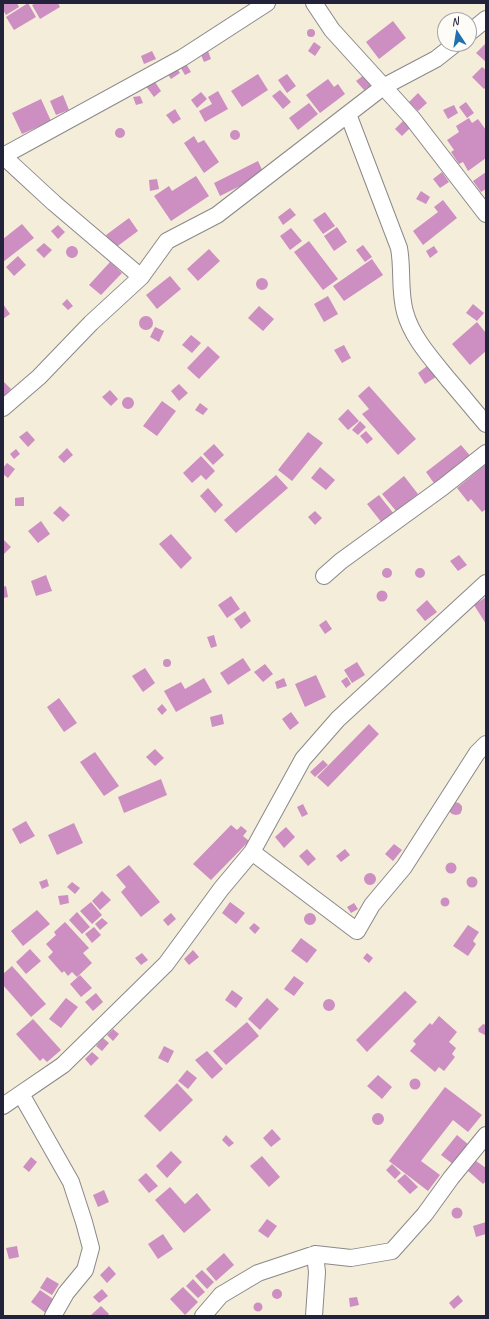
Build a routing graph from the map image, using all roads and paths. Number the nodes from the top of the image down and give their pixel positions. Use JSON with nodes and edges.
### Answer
{"nodes":[{"id":1,"x":267,"y":3,"type":"edge"},
{"id":2,"x":314,"y":3,"type":"edge"},
{"id":3,"x":486,"y":19,"type":"edge"},
{"id":4,"x":477,"y":26,"type":"edge"},
{"id":5,"x":446,"y":52,"type":"edge"},
{"id":6,"x":383,"y":87,"type":"junction"},
{"id":7,"x":348,"y":114,"type":"junction"},
{"id":8,"x":3,"y":156,"type":"edge"},
{"id":9,"x":486,"y":214,"type":"edge"},
{"id":10,"x":141,"y":277,"type":"junction"},
{"id":11,"x":3,"y":408,"type":"edge"},
{"id":12,"x":486,"y":424,"type":"edge"},
{"id":13,"x":486,"y":453,"type":"edge"},
{"id":14,"x":324,"y":576,"type":"dead end"},
{"id":15,"x":486,"y":582,"type":"edge"},
{"id":16,"x":486,"y":744,"type":"edge"},
{"id":17,"x":252,"y":852,"type":"junction"},
{"id":18,"x":21,"y":1094,"type":"junction"},
{"id":19,"x":3,"y":1106,"type":"edge"},
{"id":20,"x":486,"y":1135,"type":"edge"},
{"id":21,"x":315,"y":1254,"type":"junction"},
{"id":22,"x":53,"y":1316,"type":"edge"},
{"id":23,"x":203,"y":1316,"type":"edge"},
{"id":24,"x":314,"y":1316,"type":"edge"}],
"edges":[{"from":1,"to":8,"type":"street"},
{"from":2,"to":6,"type":"street"},
{"from":3,"to":4,"type":"street"},
{"from":5,"to":6,"type":"street"},
{"from":6,"to":7,"type":"street"},
{"from":6,"to":9,"type":"street"},
{"from":7,"to":10,"type":"street"},
{"from":7,"to":12,"type":"street"},
{"from":8,"to":10,"type":"street"},
{"from":10,"to":11,"type":"street"},
{"from":13,"to":14,"type":"street"},
{"from":15,"to":17,"type":"street"},
{"from":16,"to":17,"type":"street"},
{"from":17,"to":18,"type":"street"},
{"from":18,"to":19,"type":"street"},
{"from":18,"to":22,"type":"street"},
{"from":20,"to":21,"type":"street"},
{"from":21,"to":23,"type":"street"},
{"from":21,"to":24,"type":"street"}]}
